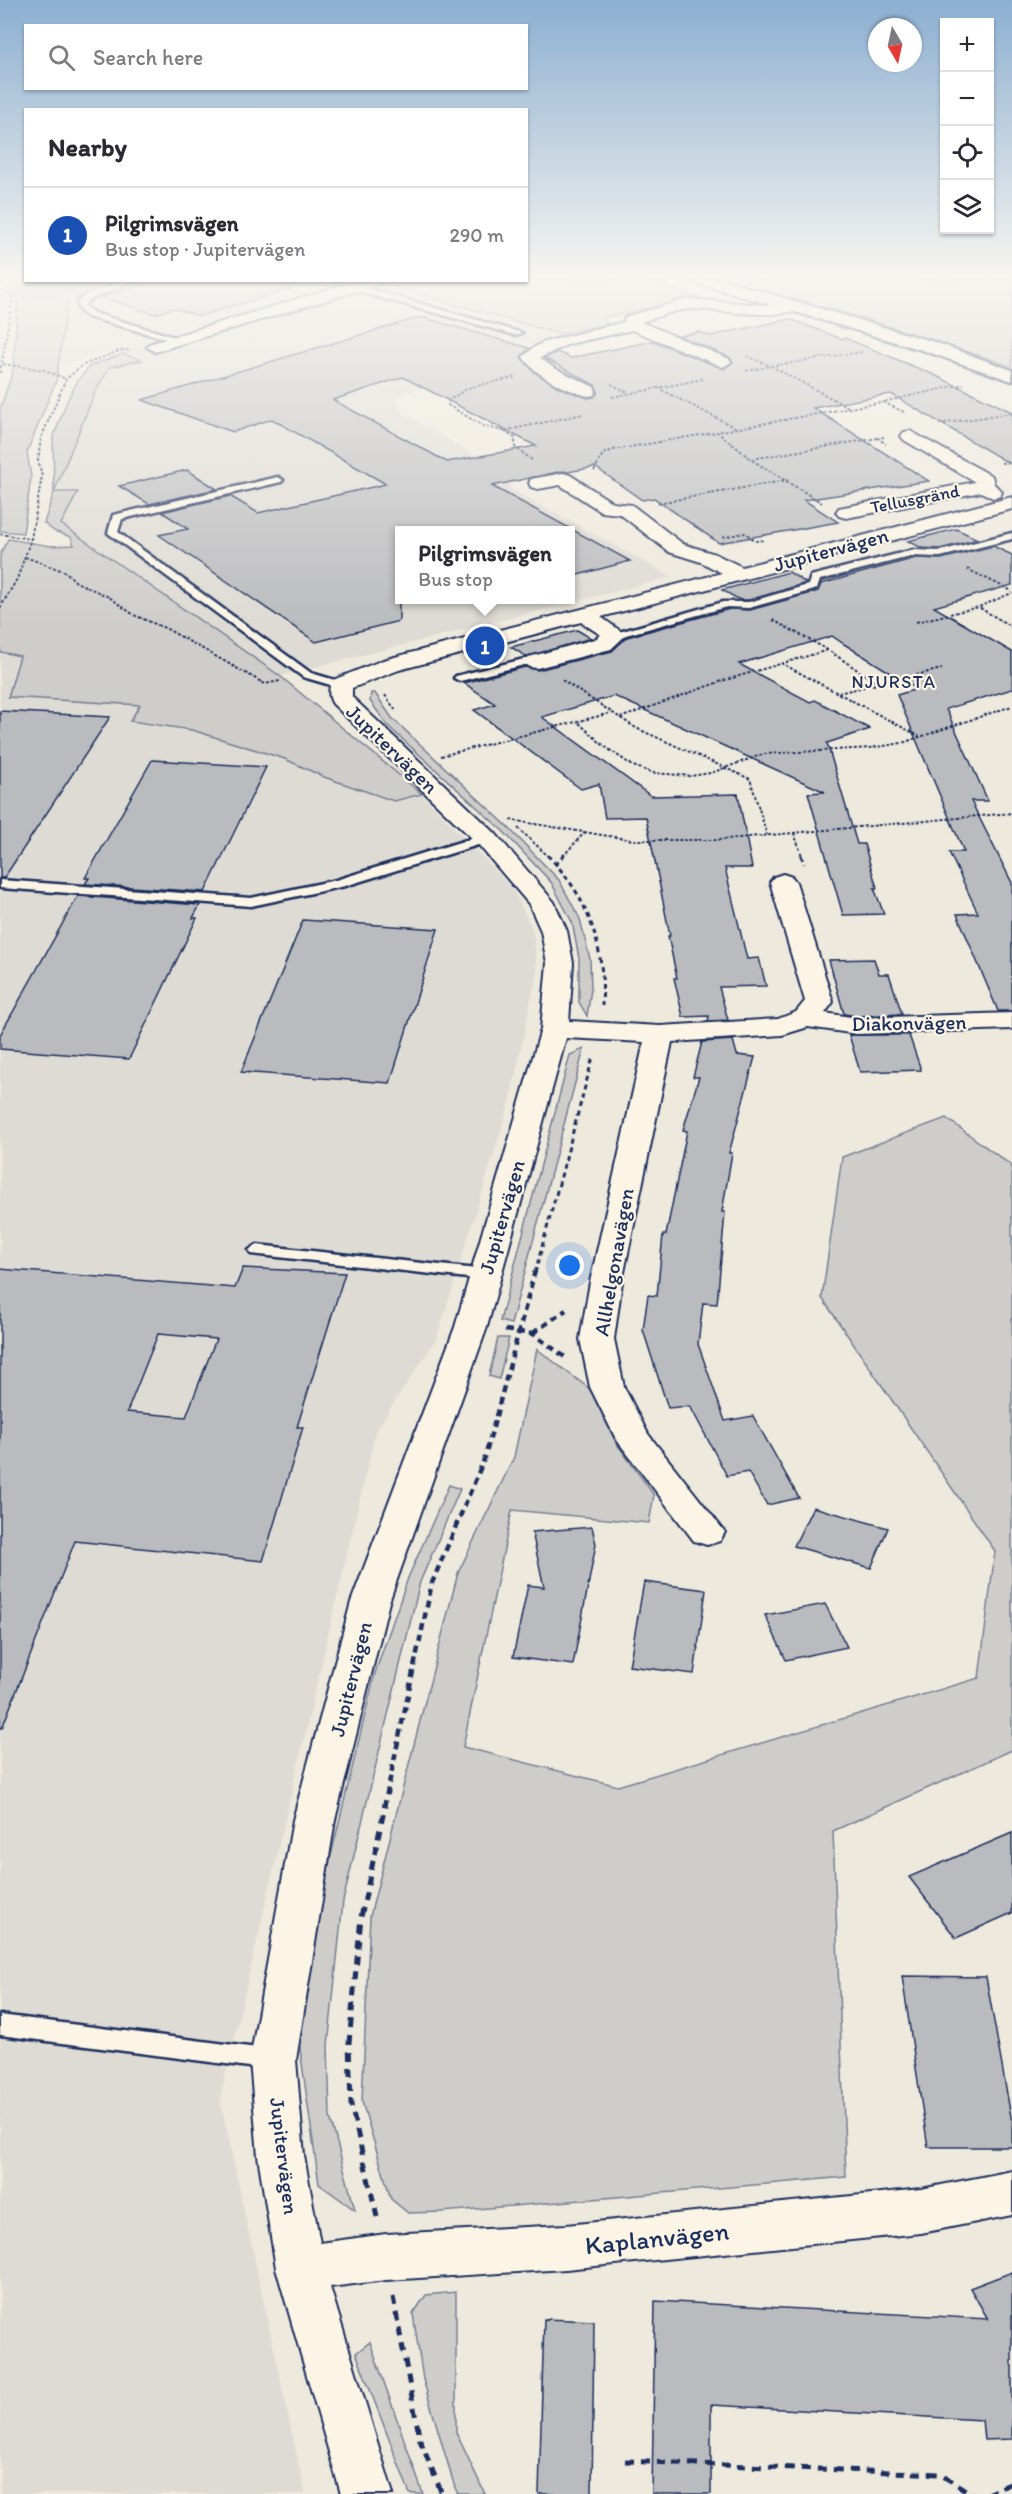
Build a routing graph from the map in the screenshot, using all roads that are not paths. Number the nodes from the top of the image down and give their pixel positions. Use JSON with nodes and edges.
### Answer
{"nodes":[{"id":1,"x":910,"y":435,"type":"dead end"},
{"id":2,"x":278,"y":480,"type":"dead end"},
{"id":3,"x":538,"y":483,"type":"dead end"},
{"id":4,"x":984,"y":486,"type":"junction"},
{"id":5,"x":1012,"y":503,"type":"edge"},
{"id":6,"x":846,"y":512,"type":"road end"},
{"id":7,"x":1012,"y":536,"type":"edge"},
{"id":8,"x":740,"y":574,"type":"junction"},
{"id":9,"x":583,"y":614,"type":"junction"},
{"id":10,"x":615,"y":635,"type":"junction"},
{"id":11,"x":537,"y":662,"type":"joint"},
{"id":12,"x":460,"y":678,"type":"dead end"},
{"id":13,"x":341,"y":685,"type":"junction"},
{"id":14,"x":498,"y":829,"type":"junction"},
{"id":15,"x":783,"y":882,"type":"dead end"},
{"id":16,"x":0,"y":884,"type":"edge"},
{"id":17,"x":806,"y":1018,"type":"junction"},
{"id":18,"x":1012,"y":1021,"type":"edge"},
{"id":19,"x":555,"y":1029,"type":"junction"},
{"id":20,"x":660,"y":1034,"type":"junction"},
{"id":21,"x":257,"y":1250,"type":"dead end"},
{"id":22,"x":486,"y":1275,"type":"junction"},
{"id":23,"x":707,"y":1532,"type":"dead end"},
{"id":24,"x":0,"y":2025,"type":"edge"},
{"id":25,"x":273,"y":2060,"type":"junction"},
{"id":26,"x":1012,"y":2193,"type":"edge"},
{"id":27,"x":300,"y":2268,"type":"junction"},
{"id":28,"x":367,"y":2494,"type":"edge"}],
"edges":[{"from":1,"to":4,"type":"street","name":"Tellusgränd"},
{"from":2,"to":13,"type":"lane"},
{"from":3,"to":8,"type":"street"},
{"from":4,"to":5,"type":"street","name":"Tellusgränd"},
{"from":4,"to":6,"type":"street","name":"Tellusgränd"},
{"from":5,"to":8,"type":"street","name":"Jupitervägen"},
{"from":7,"to":10,"type":"lane"},
{"from":8,"to":9,"type":"street","name":"Jupitervägen"},
{"from":9,"to":10,"type":"street"},
{"from":9,"to":13,"type":"street","name":"Jupitervägen"},
{"from":10,"to":11,"type":"street"},
{"from":11,"to":12,"type":"lane"},
{"from":13,"to":14,"type":"street","name":"Jupitervägen"},
{"from":14,"to":16,"type":"lane"},
{"from":14,"to":19,"type":"street","name":"Jupitervägen"},
{"from":15,"to":17,"type":"street"},
{"from":17,"to":18,"type":"street","name":"Diakonvägen"},
{"from":17,"to":20,"type":"street"},
{"from":19,"to":20,"type":"street"},
{"from":19,"to":22,"type":"street","name":"Jupitervägen"},
{"from":20,"to":23,"type":"street","name":"Allhelgonavägen"},
{"from":21,"to":22,"type":"lane"},
{"from":22,"to":25,"type":"street","name":"Jupitervägen"},
{"from":24,"to":25,"type":"lane"},
{"from":25,"to":27,"type":"street","name":"Jupitervägen"},
{"from":26,"to":27,"type":"street","name":"Kaplanvägen"},
{"from":27,"to":28,"type":"street","name":"Jupitervägen"}]}
